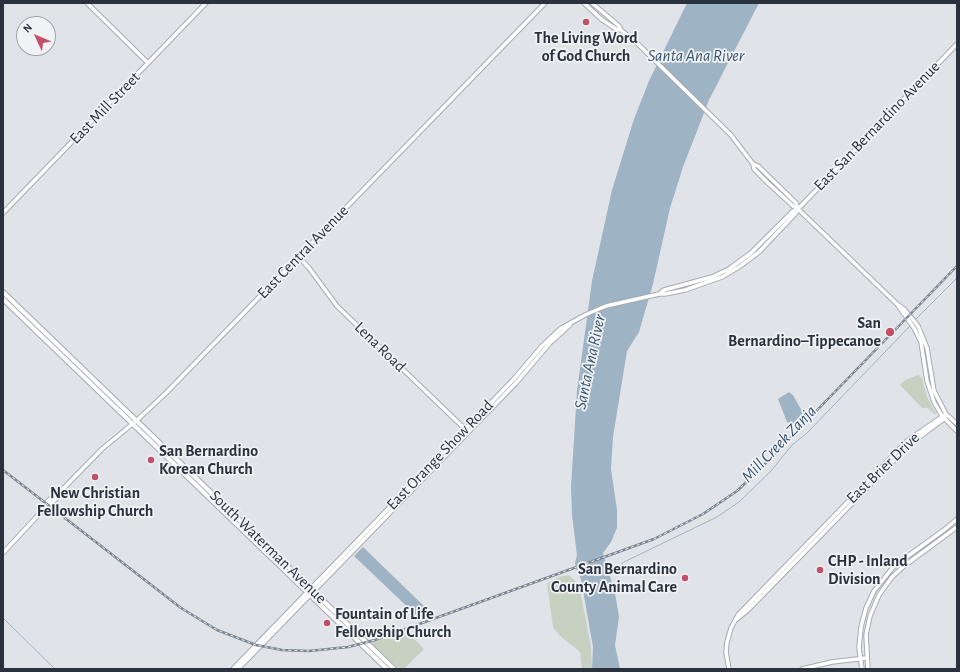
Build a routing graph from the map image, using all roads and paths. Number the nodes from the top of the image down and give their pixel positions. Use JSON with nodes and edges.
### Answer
{"nodes":[{"id":1,"x":87,"y":3,"type":"edge"},
{"id":2,"x":206,"y":3,"type":"edge"},
{"id":3,"x":545,"y":3,"type":"edge"},
{"id":4,"x":584,"y":3,"type":"edge"},
{"id":5,"x":592,"y":3,"type":"edge"},
{"id":6,"x":621,"y":30,"type":"junction"},
{"id":7,"x":957,"y":44,"type":"edge"},
{"id":8,"x":148,"y":63,"type":"junction"},
{"id":9,"x":798,"y":209,"type":"junction"},
{"id":10,"x":3,"y":213,"type":"edge"},
{"id":11,"x":298,"y":256,"type":"junction"},
{"id":12,"x":697,"y":284,"type":"joint"},
{"id":13,"x":3,"y":292,"type":"edge"},
{"id":14,"x":3,"y":299,"type":"edge"},
{"id":15,"x":911,"y":319,"type":"junction"},
{"id":16,"x":927,"y":371,"type":"junction"},
{"id":17,"x":84,"y":378,"type":"junction"},
{"id":18,"x":102,"y":388,"type":"junction"},
{"id":19,"x":946,"y":414,"type":"junction"},
{"id":20,"x":943,"y":418,"type":"junction"},
{"id":21,"x":134,"y":422,"type":"junction"},
{"id":22,"x":957,"y":424,"type":"edge"},
{"id":23,"x":466,"y":431,"type":"junction"},
{"id":24,"x":957,"y":431,"type":"edge"},
{"id":25,"x":957,"y":519,"type":"edge"},
{"id":26,"x":957,"y":527,"type":"edge"},
{"id":27,"x":3,"y":553,"type":"edge"},
{"id":28,"x":310,"y":591,"type":"junction"},
{"id":29,"x":866,"y":658,"type":"junction"},
{"id":30,"x":860,"y":659,"type":"junction"},
{"id":31,"x":233,"y":669,"type":"edge"},
{"id":32,"x":238,"y":669,"type":"edge"},
{"id":33,"x":387,"y":669,"type":"edge"},
{"id":34,"x":394,"y":669,"type":"edge"},
{"id":35,"x":729,"y":669,"type":"edge"},
{"id":36,"x":802,"y":669,"type":"edge"},
{"id":37,"x":862,"y":669,"type":"edge"},
{"id":38,"x":868,"y":669,"type":"edge"}],
"edges":[{"from":1,"to":8,"type":"main road"},
{"from":2,"to":8,"type":"main road","name":"East Mill Street"},
{"from":3,"to":11,"type":"main road","name":"East Central Avenue"},
{"from":4,"to":6,"type":"main road"},
{"from":5,"to":6,"type":"main road"},
{"from":6,"to":9,"type":"main road"},
{"from":7,"to":9,"type":"main road","name":"East San Bernardino Avenue"},
{"from":8,"to":10,"type":"main road","name":"East Mill Street"},
{"from":9,"to":12,"type":"main road","name":"East San Bernardino Avenue"},
{"from":9,"to":15,"type":"main road"},
{"from":11,"to":21,"type":"main road","name":"East Central Avenue"},
{"from":11,"to":23,"type":"main road","name":"Lena Road"},
{"from":12,"to":23,"type":"main road","name":"East Orange Show Road"},
{"from":13,"to":18,"type":"main road","name":"South Waterman Avenue"},
{"from":14,"to":17,"type":"main road","name":"South Waterman Avenue"},
{"from":15,"to":16,"type":"main road"},
{"from":15,"to":16,"type":"main road"},
{"from":16,"to":19,"type":"main road"},
{"from":16,"to":20,"type":"main road"},
{"from":17,"to":18,"type":"main road"},
{"from":17,"to":21,"type":"main road","name":"South Waterman Avenue"},
{"from":18,"to":21,"type":"main road","name":"South Waterman Avenue"},
{"from":19,"to":20,"type":"main road","name":"East Brier Drive"},
{"from":19,"to":22,"type":"main road"},
{"from":20,"to":24,"type":"main road"},
{"from":20,"to":35,"type":"main road","name":"East Brier Drive"},
{"from":21,"to":27,"type":"main road","name":"East Central Avenue"},
{"from":21,"to":28,"type":"main road","name":"South Waterman Avenue"},
{"from":23,"to":28,"type":"main road","name":"East Orange Show Road"},
{"from":25,"to":30,"type":"main road"},
{"from":26,"to":29,"type":"main road"},
{"from":28,"to":31,"type":"main road"},
{"from":28,"to":32,"type":"main road"},
{"from":28,"to":33,"type":"main road","name":"South Waterman Avenue"},
{"from":28,"to":34,"type":"main road","name":"South Waterman Avenue"},
{"from":29,"to":30,"type":"main road"},
{"from":29,"to":38,"type":"main road"},
{"from":30,"to":36,"type":"main road"},
{"from":30,"to":37,"type":"main road"}]}
